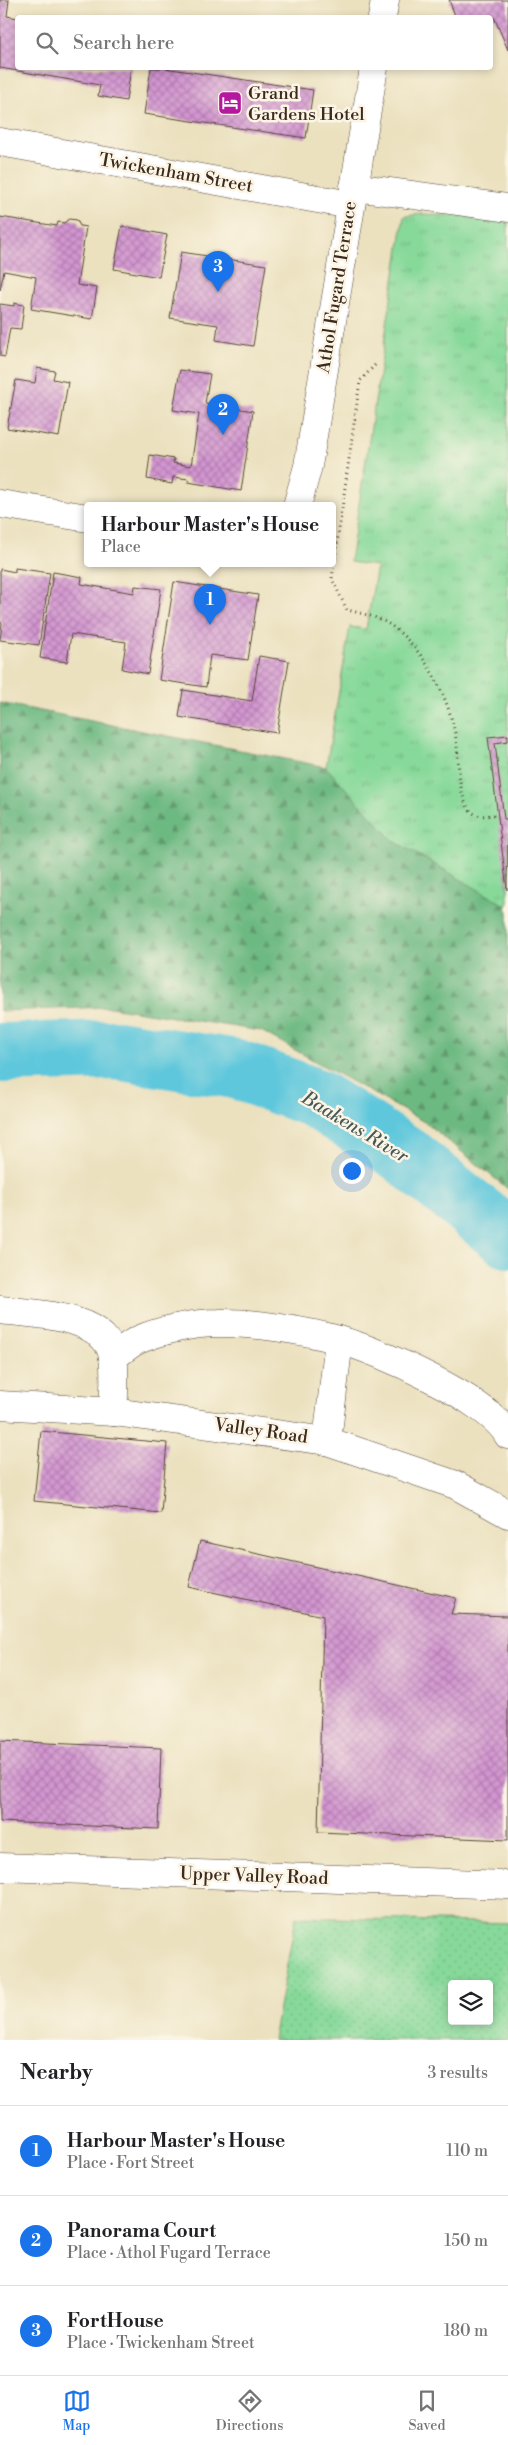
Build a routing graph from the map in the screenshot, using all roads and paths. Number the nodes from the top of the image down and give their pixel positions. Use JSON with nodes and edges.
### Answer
{"nodes":[{"id":1,"x":385,"y":0,"type":"edge"},
{"id":2,"x":382,"y":15,"type":"edge"},
{"id":3,"x":374,"y":70,"type":"edge"},
{"id":4,"x":0,"y":142,"type":"edge"},
{"id":5,"x":353,"y":196,"type":"junction"},
{"id":6,"x":508,"y":208,"type":"edge"},
{"id":7,"x":374,"y":365,"type":"dead end"},
{"id":8,"x":298,"y":502,"type":"edge"},
{"id":9,"x":0,"y":504,"type":"edge"},
{"id":10,"x":84,"y":517,"type":"edge"},
{"id":11,"x":336,"y":551,"type":"edge"},
{"id":12,"x":334,"y":567,"type":"edge"},
{"id":13,"x":497,"y":814,"type":"dead end"},
{"id":14,"x":0,"y":1310,"type":"edge"},
{"id":15,"x":340,"y":1340,"type":"junction"},
{"id":16,"x":113,"y":1357,"type":"junction"},
{"id":17,"x":0,"y":1405,"type":"edge"},
{"id":18,"x":114,"y":1412,"type":"junction"},
{"id":19,"x":508,"y":1435,"type":"edge"},
{"id":20,"x":327,"y":1440,"type":"junction"},
{"id":21,"x":508,"y":1514,"type":"edge"},
{"id":22,"x":0,"y":1867,"type":"edge"},
{"id":23,"x":508,"y":1886,"type":"edge"}],
"edges":[{"from":1,"to":2,"type":"street"},
{"from":3,"to":5,"type":"street","name":"Athol Fugard Terrace"},
{"from":4,"to":5,"type":"street","name":"Twickenham Street"},
{"from":5,"to":6,"type":"street","name":"Twickenham Street"},
{"from":5,"to":8,"type":"street","name":"Athol Fugard Terrace"},
{"from":7,"to":11,"type":"path"},
{"from":9,"to":10,"type":"street"},
{"from":12,"to":13,"type":"path"},
{"from":14,"to":16,"type":"street"},
{"from":15,"to":16,"type":"street"},
{"from":15,"to":19,"type":"street"},
{"from":15,"to":20,"type":"street"},
{"from":16,"to":18,"type":"street"},
{"from":17,"to":18,"type":"street","name":"Valley Road"},
{"from":18,"to":20,"type":"street","name":"Valley Road"},
{"from":20,"to":21,"type":"street","name":"Valley Road"},
{"from":22,"to":23,"type":"street","name":"Upper Valley Road"}]}
